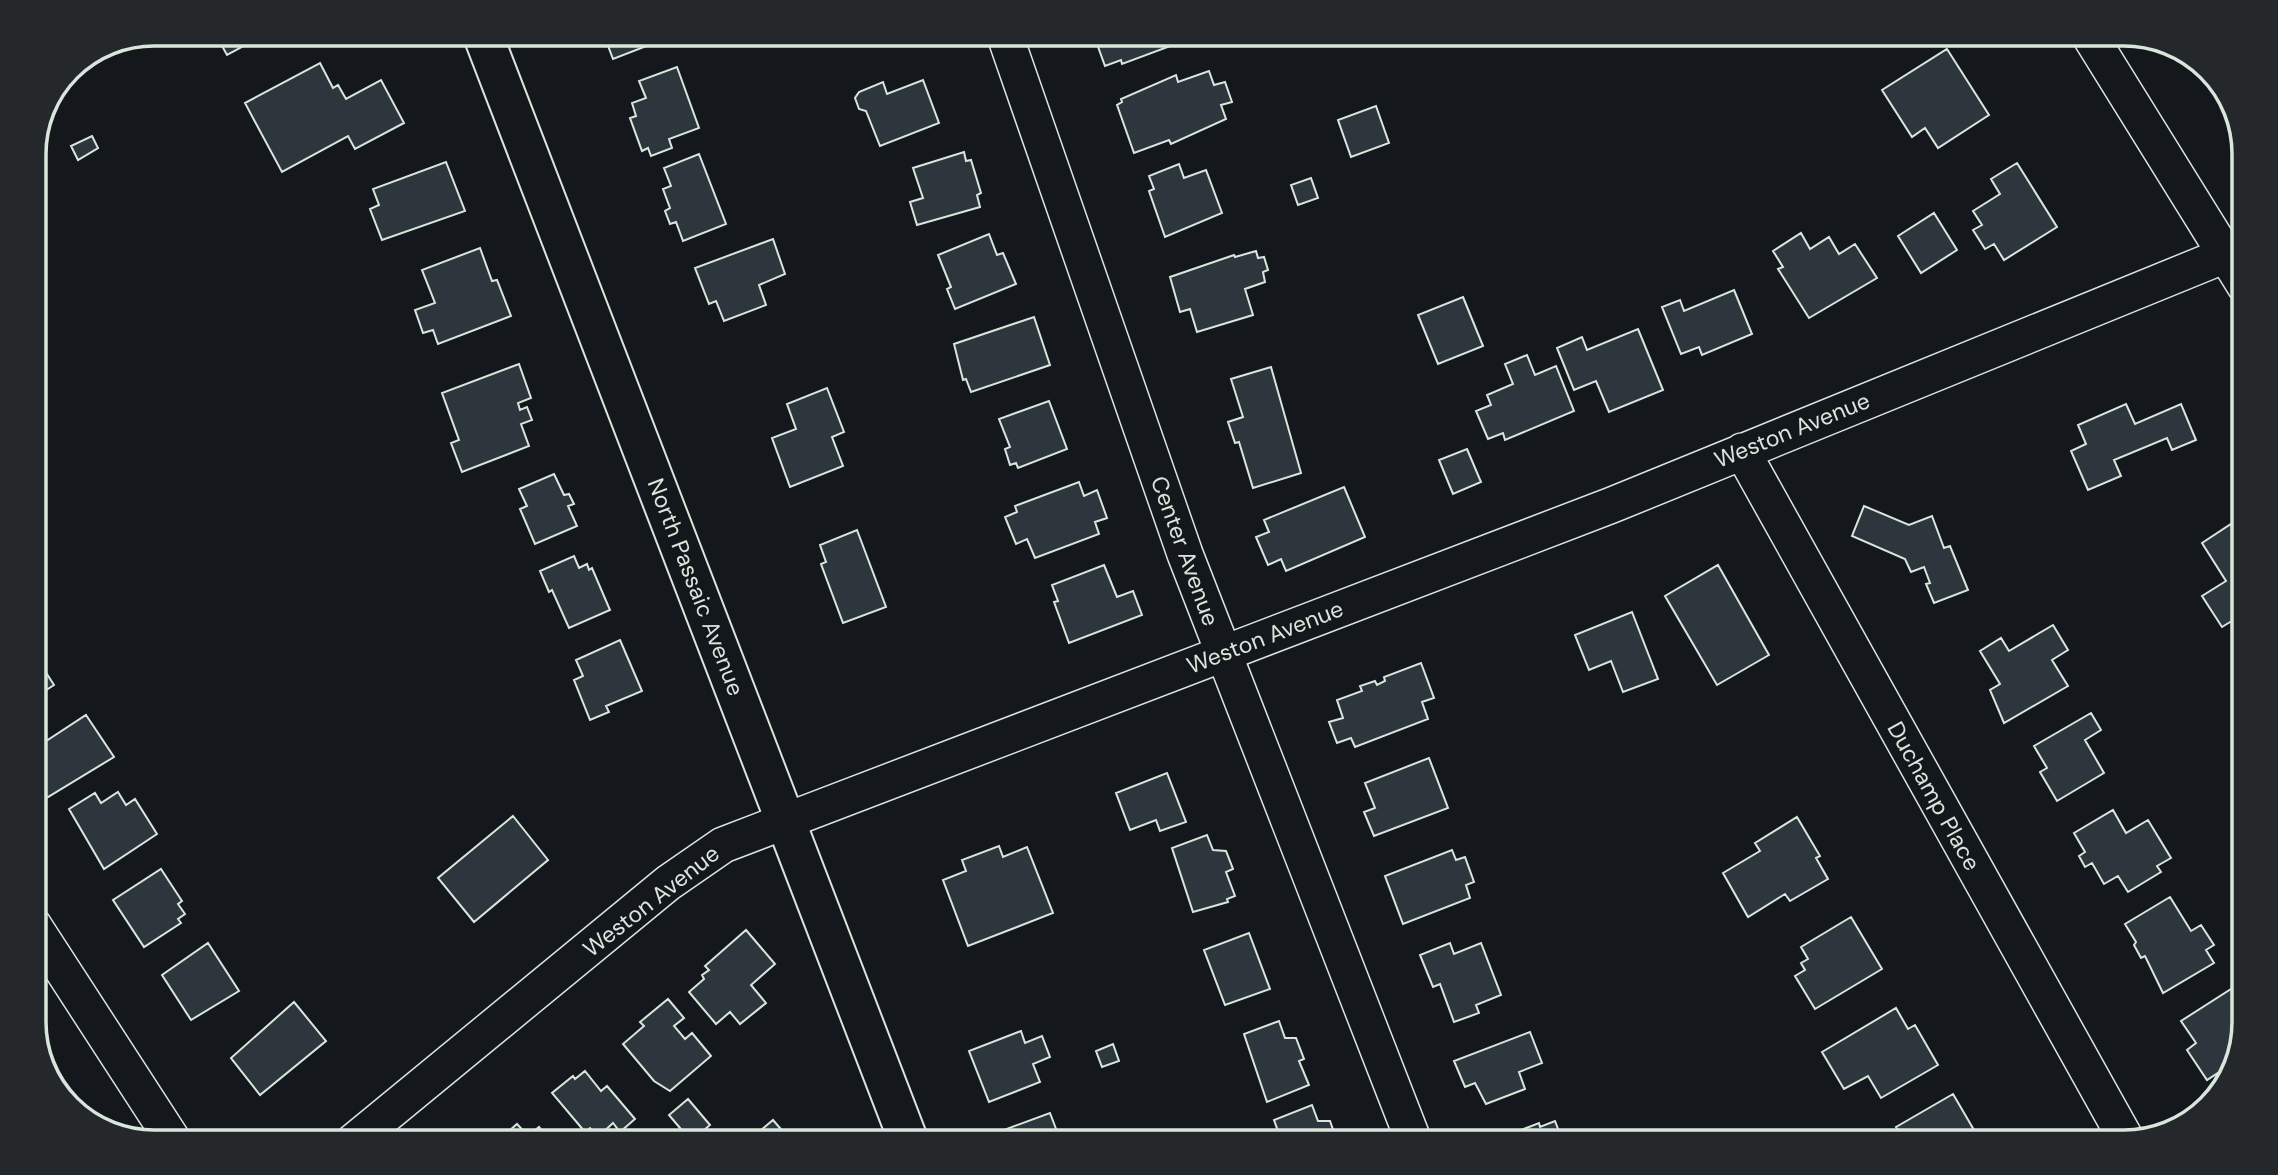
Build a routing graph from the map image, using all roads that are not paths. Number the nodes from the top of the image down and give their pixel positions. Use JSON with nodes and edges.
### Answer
{"nodes":[{"id":1,"x":487,"y":46,"type":"edge"},
{"id":2,"x":1009,"y":46,"type":"edge"},
{"id":3,"x":2097,"y":46,"type":"edge"},
{"id":4,"x":2232,"y":247,"type":"edge"},
{"id":5,"x":2232,"y":252,"type":"edge"},
{"id":6,"x":1742,"y":451,"type":"junction"},
{"id":7,"x":1223,"y":653,"type":"junction"},
{"id":8,"x":786,"y":818,"type":"junction"},
{"id":9,"x":46,"y":945,"type":"edge"},
{"id":10,"x":166,"y":1130,"type":"edge"},
{"id":11,"x":368,"y":1130,"type":"edge"},
{"id":12,"x":904,"y":1130,"type":"edge"},
{"id":13,"x":1409,"y":1130,"type":"edge"},
{"id":14,"x":2121,"y":1130,"type":"edge"}],
"edges":[{"from":1,"to":8,"type":"main road","name":"North Passaic Avenue"},
{"from":2,"to":7,"type":"street","name":"Center Avenue"},
{"from":3,"to":4,"type":"street"},
{"from":5,"to":6,"type":"street","name":"Weston Avenue"},
{"from":6,"to":7,"type":"street","name":"Weston Avenue"},
{"from":6,"to":14,"type":"street","name":"Duchamp Place"},
{"from":7,"to":8,"type":"street","name":"Weston Avenue"},
{"from":7,"to":13,"type":"street","name":"Center Avenue"},
{"from":8,"to":11,"type":"street","name":"Weston Avenue"},
{"from":8,"to":12,"type":"main road","name":"North Passaic Avenue"},
{"from":9,"to":10,"type":"street"}]}
